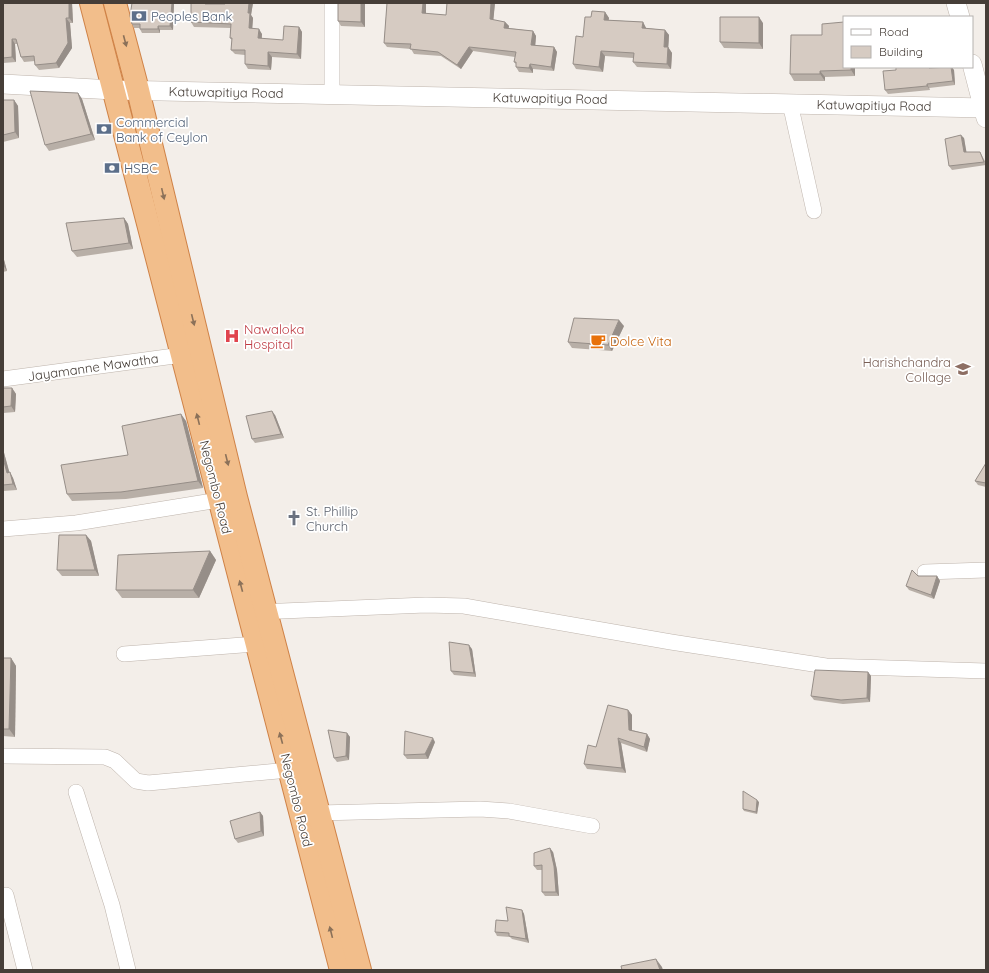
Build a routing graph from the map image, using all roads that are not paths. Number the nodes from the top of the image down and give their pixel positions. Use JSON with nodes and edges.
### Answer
{"nodes":[{"id":1,"x":91,"y":3,"type":"edge"},
{"id":2,"x":115,"y":3,"type":"edge"},
{"id":3,"x":332,"y":3,"type":"edge"},
{"id":4,"x":956,"y":3,"type":"edge"},
{"id":5,"x":960,"y":16,"type":"edge"},
{"id":6,"x":973,"y":68,"type":"edge"},
{"id":7,"x":3,"y":84,"type":"edge"},
{"id":8,"x":114,"y":90,"type":"junction"},
{"id":9,"x":138,"y":90,"type":"junction"},
{"id":10,"x":332,"y":94,"type":"junction"},
{"id":11,"x":790,"y":104,"type":"junction"},
{"id":12,"x":985,"y":111,"type":"edge"},
{"id":13,"x":814,"y":211,"type":"dead end"},
{"id":14,"x":182,"y":355,"type":"junction"},
{"id":15,"x":3,"y":379,"type":"edge"},
{"id":16,"x":219,"y":500,"type":"junction"},
{"id":17,"x":3,"y":529,"type":"edge"},
{"id":18,"x":986,"y":570,"type":"edge"},
{"id":19,"x":925,"y":572,"type":"dead end"},
{"id":20,"x":258,"y":612,"type":"junction"},
{"id":21,"x":256,"y":644,"type":"junction"},
{"id":22,"x":124,"y":654,"type":"dead end"},
{"id":23,"x":986,"y":671,"type":"edge"},
{"id":24,"x":3,"y":756,"type":"edge"},
{"id":25,"x":289,"y":770,"type":"junction"},
{"id":26,"x":76,"y":792,"type":"dead end"},
{"id":27,"x":318,"y":813,"type":"junction"},
{"id":28,"x":592,"y":826,"type":"dead end"},
{"id":29,"x":6,"y":895,"type":"dead end"},
{"id":30,"x":25,"y":970,"type":"edge"},
{"id":31,"x":128,"y":970,"type":"edge"},
{"id":32,"x":340,"y":970,"type":"edge"},
{"id":33,"x":360,"y":970,"type":"edge"}],
"edges":[{"from":1,"to":8,"type":"highway","name":"Negombo Road"},
{"from":2,"to":9,"type":"highway","name":"Negombo Road","one_way":true},
{"from":3,"to":10,"type":"street"},
{"from":4,"to":5,"type":"street"},
{"from":6,"to":12,"type":"street"},
{"from":7,"to":8,"type":"street","name":"Katuwapitiya Road"},
{"from":8,"to":9,"type":"street","name":"Katuwapitiya Road"},
{"from":8,"to":14,"type":"highway","name":"Negombo Road"},
{"from":9,"to":10,"type":"street","name":"Katuwapitiya Road"},
{"from":9,"to":20,"type":"highway","name":"Negombo Road","one_way":true},
{"from":10,"to":11,"type":"street","name":"Katuwapitiya Road"},
{"from":11,"to":12,"type":"street","name":"Katuwapitiya Road"},
{"from":11,"to":13,"type":"street"},
{"from":14,"to":15,"type":"street","name":"Jayamanne Mawatha"},
{"from":16,"to":14,"type":"highway","name":"Negombo Road","one_way":true},
{"from":16,"to":17,"type":"street"},
{"from":20,"to":16,"type":"highway","name":"Negombo Road","one_way":true},
{"from":18,"to":19,"type":"street"},
{"from":20,"to":21,"type":"highway","name":"Negombo Road"},
{"from":20,"to":23,"type":"street"},
{"from":20,"to":27,"type":"highway","name":"Negombo Road"},
{"from":21,"to":22,"type":"street"},
{"from":25,"to":21,"type":"highway","name":"Negombo Road","one_way":true},
{"from":24,"to":25,"type":"street"},
{"from":32,"to":25,"type":"highway","name":"Negombo Road","one_way":true},
{"from":26,"to":31,"type":"street"},
{"from":27,"to":28,"type":"street"},
{"from":27,"to":33,"type":"highway","name":"Negombo Road"},
{"from":29,"to":30,"type":"street"}]}
